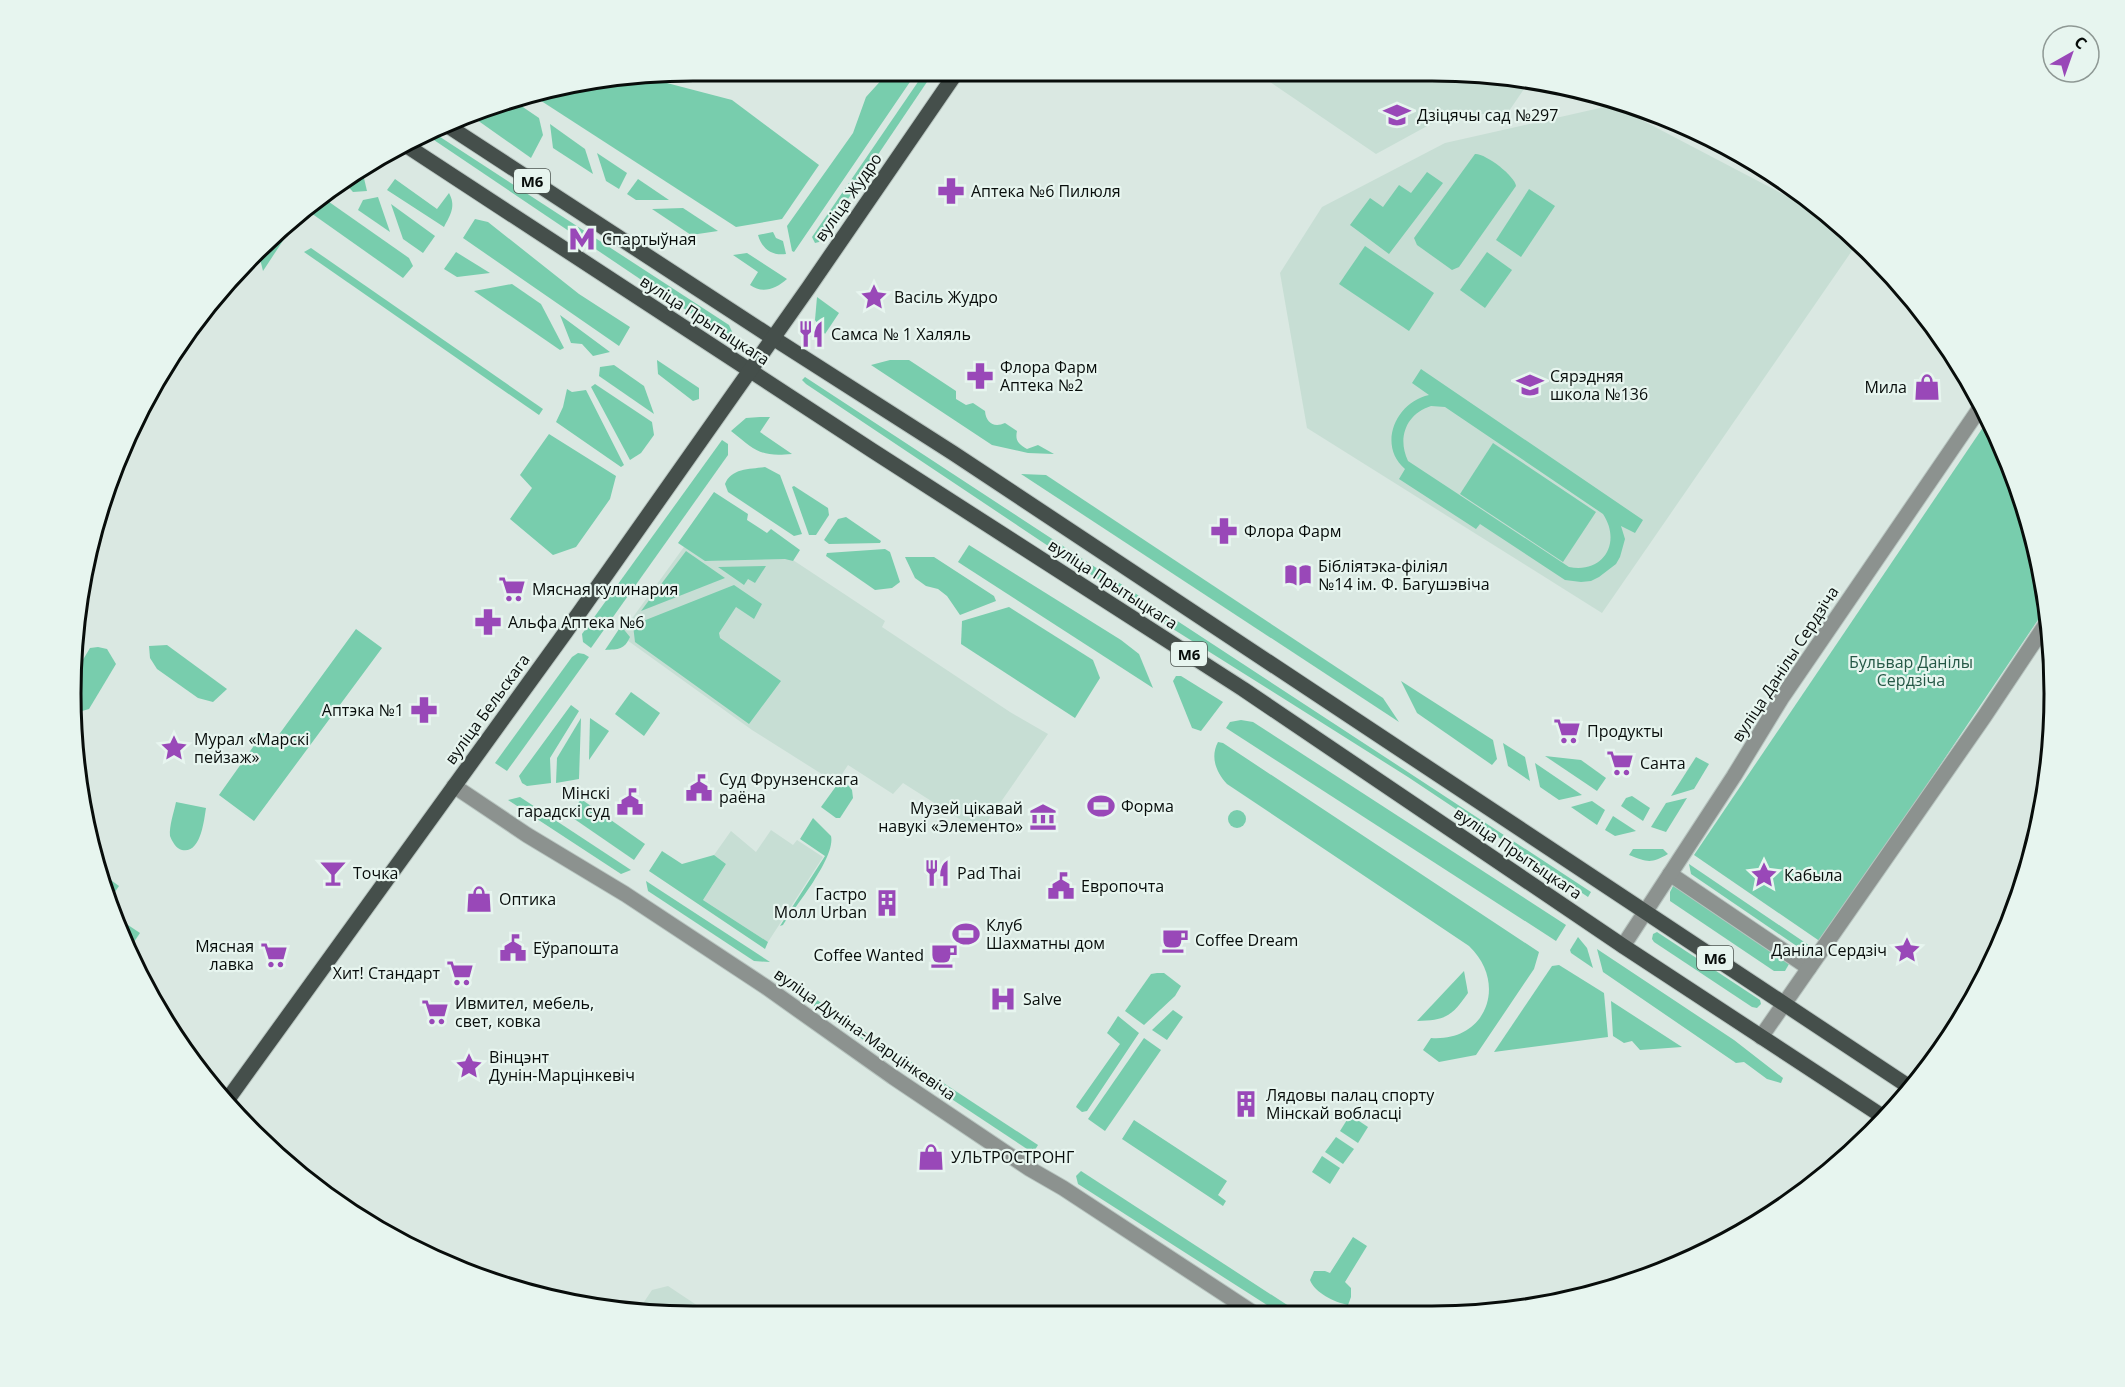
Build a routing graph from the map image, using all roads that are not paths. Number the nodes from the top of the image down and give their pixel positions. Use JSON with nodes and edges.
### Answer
{"nodes":[{"id":1,"x":951,"y":81,"type":"edge"},
{"id":2,"x":454,"y":130,"type":"edge"},
{"id":3,"x":412,"y":150,"type":"edge"},
{"id":4,"x":773,"y":338,"type":"junction"},
{"id":5,"x":749,"y":371,"type":"junction"},
{"id":6,"x":1976,"y":414,"type":"edge"},
{"id":7,"x":2041,"y":632,"type":"edge"},
{"id":8,"x":454,"y":786,"type":"junction"},
{"id":9,"x":1670,"y":874,"type":"junction"},
{"id":10,"x":1647,"y":912,"type":"junction"},
{"id":11,"x":1623,"y":946,"type":"junction"},
{"id":12,"x":1809,"y":968,"type":"junction"},
{"id":13,"x":1785,"y":1004,"type":"junction"},
{"id":14,"x":1761,"y":1037,"type":"junction"},
{"id":15,"x":1903,"y":1083,"type":"edge"},
{"id":16,"x":231,"y":1095,"type":"edge"},
{"id":17,"x":1878,"y":1113,"type":"edge"},
{"id":18,"x":1243,"y":1306,"type":"edge"}],
"edges":[{"from":1,"to":4,"type":"main road","name":"вуліца Жудро"},
{"from":2,"to":4,"type":"main road","name":"вуліца Прытыцкага","number":"М6"},
{"from":3,"to":5,"type":"main road","name":"вуліца Прытыцкага","number":"М6"},
{"from":4,"to":5,"type":"main road","name":"вуліца Бельскага"},
{"from":4,"to":10,"type":"main road","name":"вуліца Прытыцкага","number":"М6"},
{"from":5,"to":8,"type":"main road","name":"вуліца Бельскага"},
{"from":5,"to":11,"type":"main road","name":"вуліца Прытыцкага","number":"М6"},
{"from":6,"to":9,"type":"street","name":"вуліца Данілы Сердзіча"},
{"from":7,"to":12,"type":"street"},
{"from":8,"to":16,"type":"main road","name":"вуліца Бельскага"},
{"from":8,"to":18,"type":"street","name":"вуліца Дуніна-Марцінкевіча"},
{"from":9,"to":10,"type":"street","name":"вуліца Данілы Сердзіча"},
{"from":9,"to":12,"type":"street"},
{"from":10,"to":11,"type":"street","name":"вуліца Данілы Сердзіча"},
{"from":10,"to":13,"type":"main road","name":"вуліца Прытыцкага","number":"М6"},
{"from":11,"to":14,"type":"main road","name":"вуліца Прытыцкага","number":"М6"},
{"from":12,"to":13,"type":"street"},
{"from":13,"to":14,"type":"street"},
{"from":13,"to":15,"type":"main road","name":"вуліца Прытыцкага","number":"М6"},
{"from":14,"to":17,"type":"main road","name":"вуліца Прытыцкага","number":"М6"}]}
